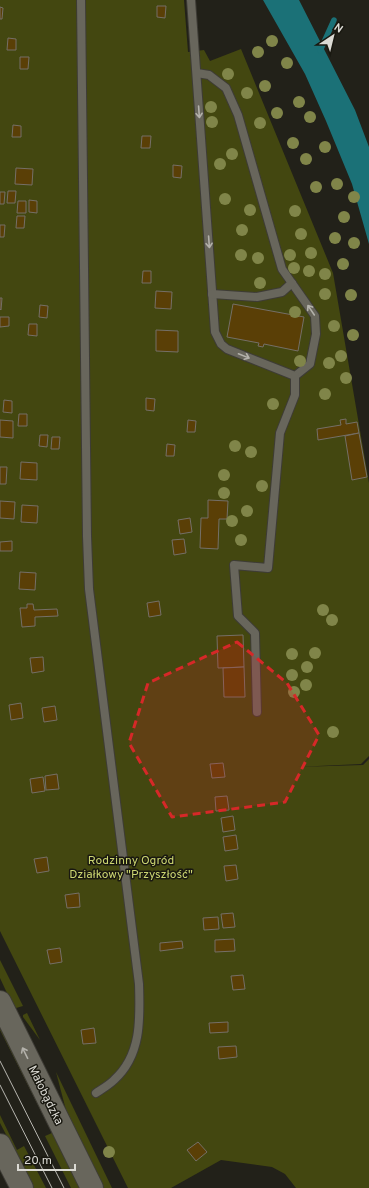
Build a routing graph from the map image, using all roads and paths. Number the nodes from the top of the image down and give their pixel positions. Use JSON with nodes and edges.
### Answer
{"nodes":[{"id":1,"x":81,"y":0,"type":"edge"},
{"id":2,"x":191,"y":0,"type":"edge"},
{"id":3,"x":196,"y":73,"type":"junction"},
{"id":4,"x":292,"y":283,"type":"junction"},
{"id":5,"x":212,"y":294,"type":"junction"},
{"id":6,"x":295,"y":376,"type":"junction"},
{"id":7,"x":257,"y":712,"type":"dead end"},
{"id":8,"x":0,"y":1002,"type":"edge"},
{"id":9,"x":96,"y":1093,"type":"dead end"},
{"id":10,"x":0,"y":1145,"type":"edge"},
{"id":11,"x":22,"y":1188,"type":"edge"},
{"id":12,"x":92,"y":1188,"type":"edge"}],
"edges":[{"from":1,"to":9,"type":"lane"},
{"from":2,"to":3,"type":"lane"},
{"from":3,"to":4,"type":"lane"},
{"from":3,"to":5,"type":"lane","one_way":true},
{"from":4,"to":5,"type":"lane"},
{"from":6,"to":4,"type":"lane","one_way":true},
{"from":5,"to":6,"type":"lane","one_way":true},
{"from":6,"to":7,"type":"lane"},
{"from":12,"to":8,"type":"street","name":"Małobądzka","one_way":true},
{"from":10,"to":11,"type":"street"}]}
